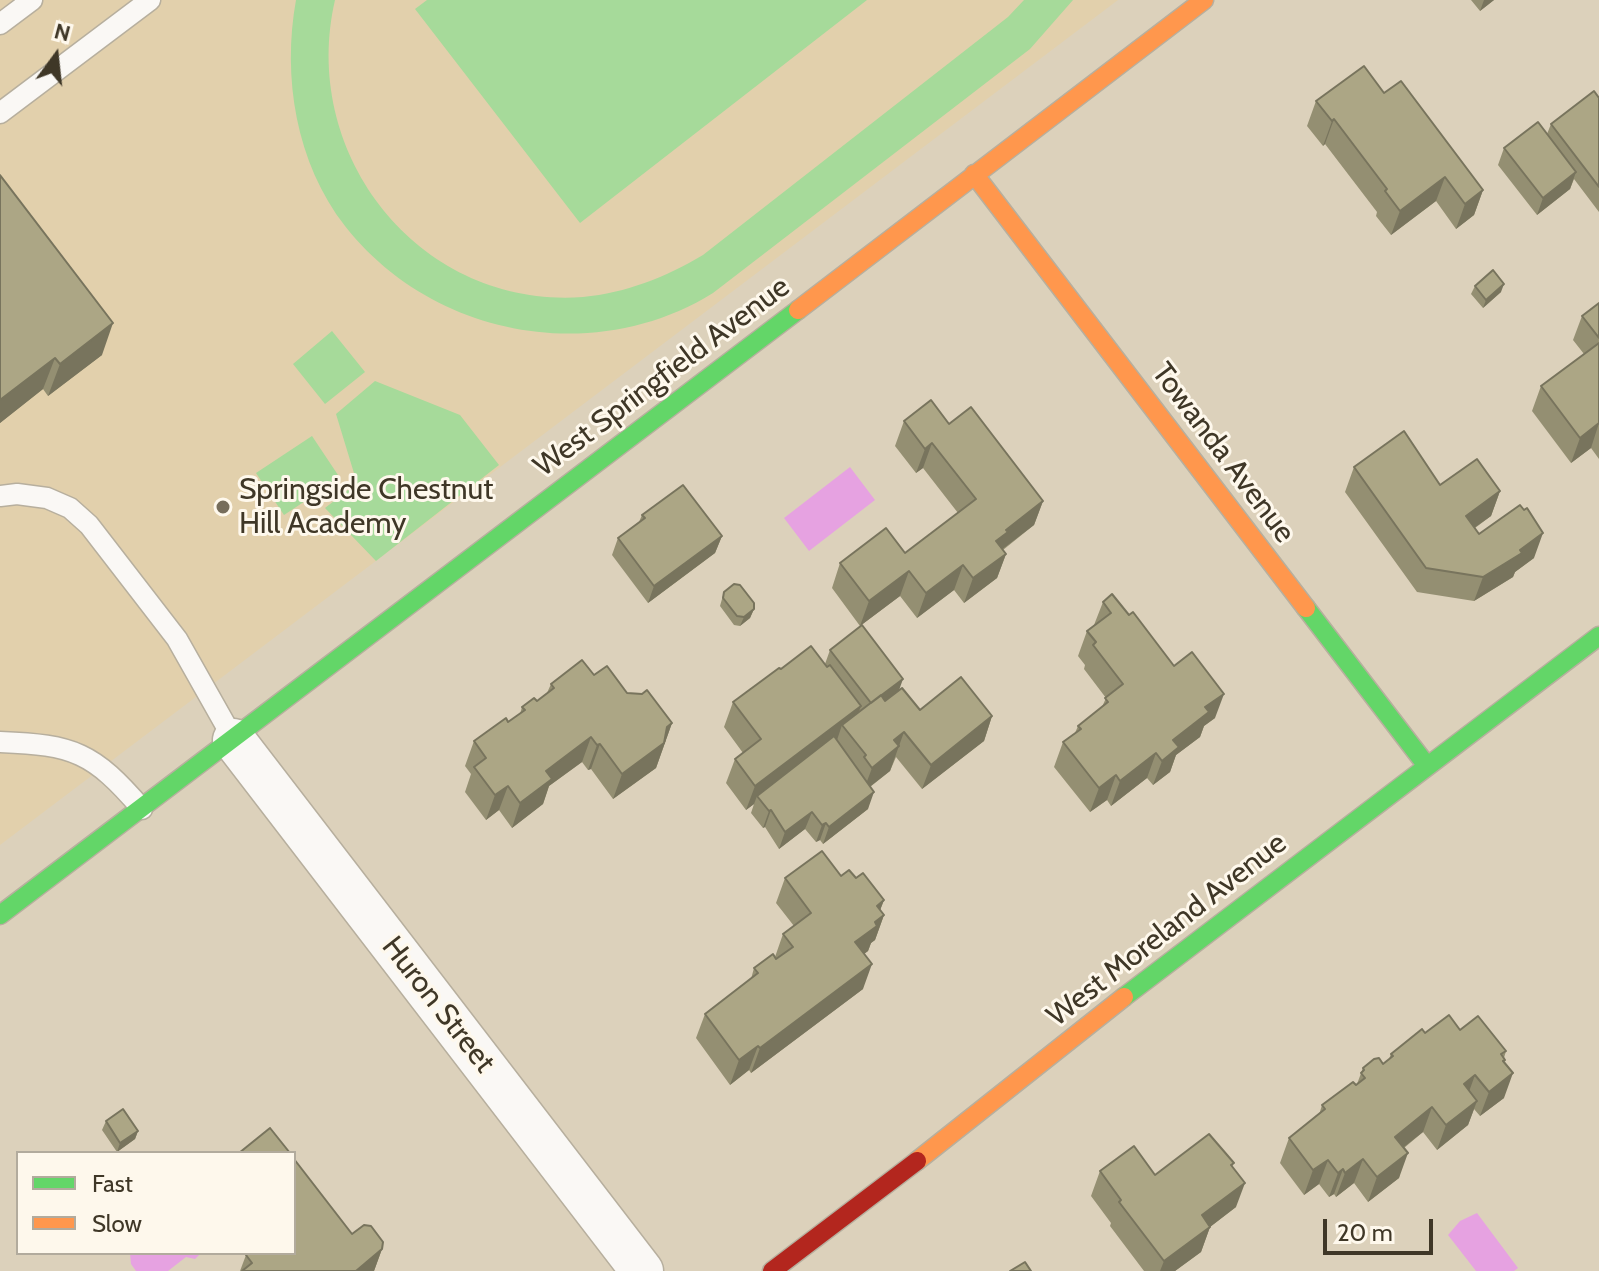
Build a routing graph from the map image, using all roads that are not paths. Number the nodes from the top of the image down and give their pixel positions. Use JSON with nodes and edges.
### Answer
{"nodes":[{"id":1,"x":32,"y":0,"type":"edge"},
{"id":2,"x":150,"y":0,"type":"edge"},
{"id":3,"x":1204,"y":0,"type":"edge"},
{"id":4,"x":0,"y":24,"type":"edge"},
{"id":5,"x":0,"y":113,"type":"edge"},
{"id":6,"x":974,"y":174,"type":"junction"},
{"id":7,"x":0,"y":496,"type":"edge"},
{"id":8,"x":1599,"y":636,"type":"edge"},
{"id":9,"x":234,"y":740,"type":"junction"},
{"id":10,"x":0,"y":742,"type":"edge"},
{"id":11,"x":1427,"y":766,"type":"junction"},
{"id":12,"x":142,"y":809,"type":"junction"},
{"id":13,"x":0,"y":915,"type":"edge"},
{"id":14,"x":642,"y":1271,"type":"edge"},
{"id":15,"x":772,"y":1271,"type":"edge"}],
"edges":[{"from":1,"to":4,"type":"lane"},
{"from":2,"to":5,"type":"lane"},
{"from":3,"to":6,"type":"street","name":"West Springfield Avenue"},
{"from":6,"to":9,"type":"street","name":"West Springfield Avenue"},
{"from":6,"to":11,"type":"street","name":"Towanda Avenue"},
{"from":7,"to":9,"type":"lane"},
{"from":8,"to":11,"type":"street","name":"West Moreland Avenue"},
{"from":9,"to":12,"type":"street","name":"West Springfield Avenue"},
{"from":9,"to":14,"type":"street","name":"Huron Street"},
{"from":10,"to":12,"type":"lane"},
{"from":11,"to":15,"type":"street","name":"West Moreland Avenue"},
{"from":12,"to":13,"type":"street","name":"West Springfield Avenue"}]}
